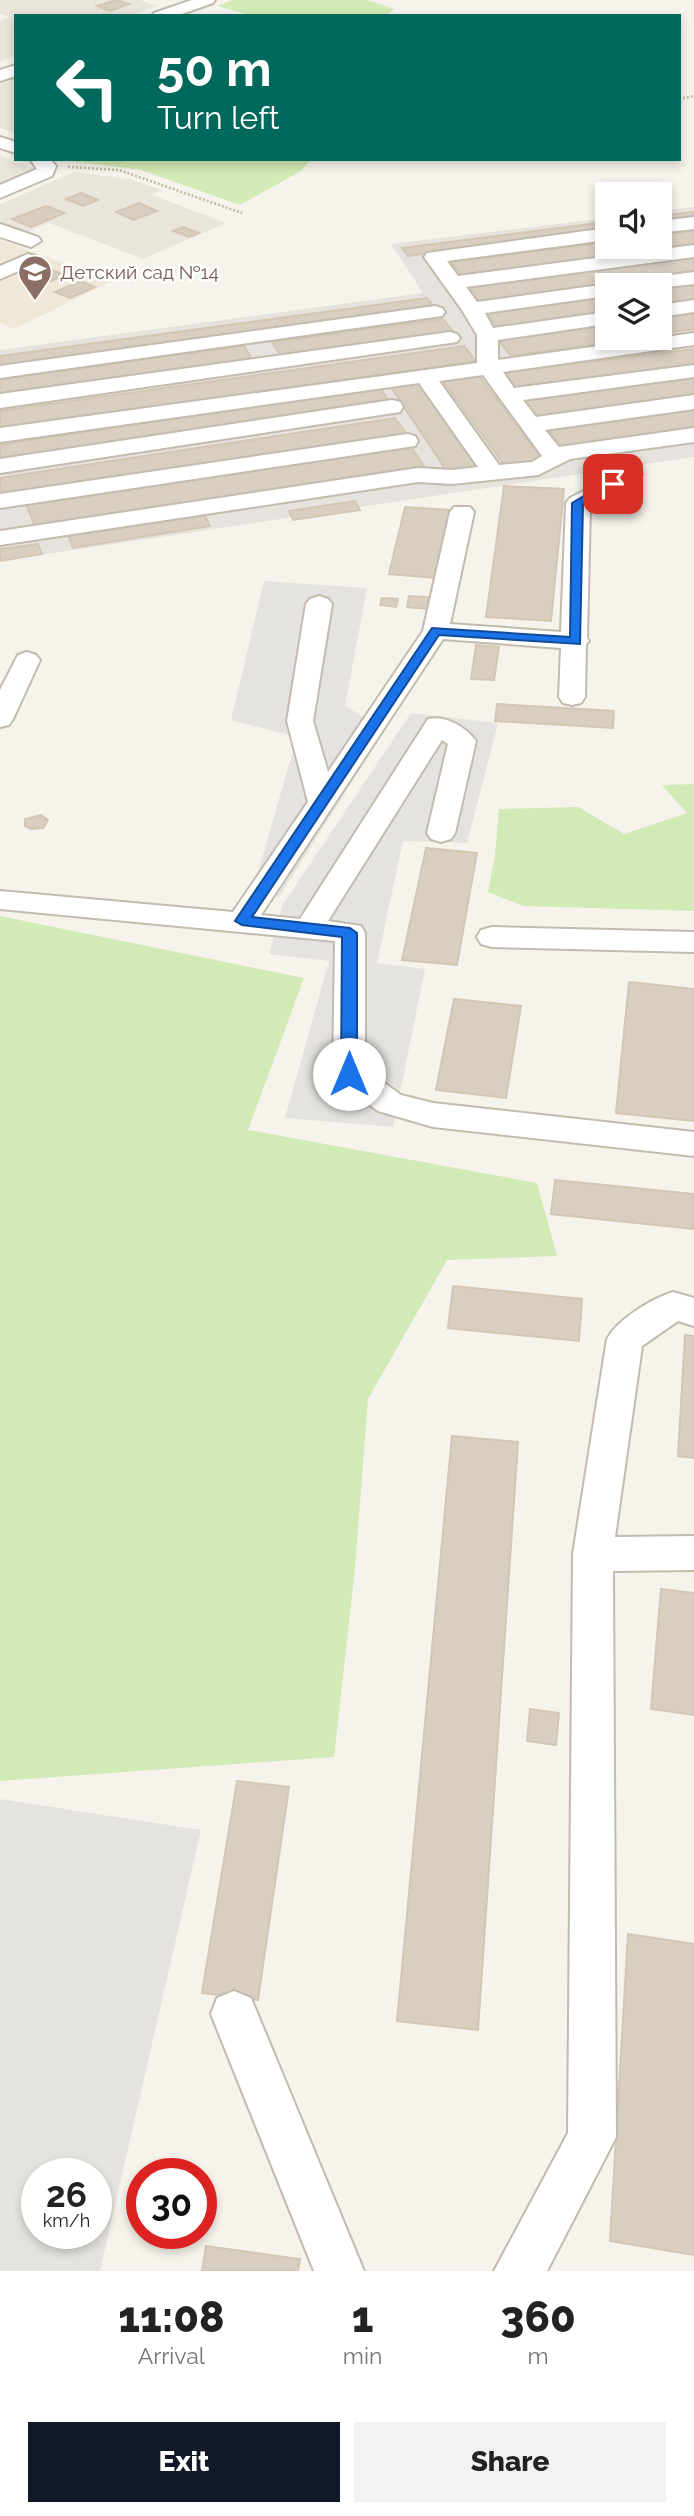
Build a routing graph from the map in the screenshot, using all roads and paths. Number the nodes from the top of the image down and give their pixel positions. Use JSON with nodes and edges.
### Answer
{"nodes":[{"id":1,"x":207,"y":0,"type":"edge"},
{"id":2,"x":166,"y":14,"type":"edge"},
{"id":3,"x":44,"y":166,"type":"edge"},
{"id":4,"x":0,"y":192,"type":"edge"},
{"id":5,"x":242,"y":212,"type":"dead end"},
{"id":6,"x":694,"y":223,"type":"edge"},
{"id":7,"x":672,"y":226,"type":"edge"},
{"id":8,"x":0,"y":230,"type":"edge"},
{"id":9,"x":595,"y":236,"type":"edge"},
{"id":10,"x":694,"y":251,"type":"edge"},
{"id":11,"x":0,"y":273,"type":"edge"},
{"id":12,"x":694,"y":278,"type":"edge"},
{"id":13,"x":672,"y":281,"type":"edge"},
{"id":14,"x":452,"y":283,"type":"junction"},
{"id":15,"x":595,"y":292,"type":"edge"},
{"id":16,"x":694,"y":306,"type":"edge"},
{"id":17,"x":472,"y":309,"type":"junction"},
{"id":18,"x":672,"y":309,"type":"edge"},
{"id":19,"x":435,"y":312,"type":"dead end"},
{"id":20,"x":595,"y":320,"type":"edge"},
{"id":21,"x":487,"y":335,"type":"junction"},
{"id":22,"x":251,"y":337,"type":"junction"},
{"id":23,"x":450,"y":338,"type":"dead end"},
{"id":24,"x":694,"y":339,"type":"edge"},
{"id":25,"x":269,"y":363,"type":"junction"},
{"id":26,"x":488,"y":367,"type":"junction"},
{"id":27,"x":0,"y":372,"type":"edge"},
{"id":28,"x":694,"y":372,"type":"edge"},
{"id":29,"x":425,"y":376,"type":"junction"},
{"id":30,"x":508,"y":395,"type":"junction"},
{"id":31,"x":0,"y":401,"type":"edge"},
{"id":32,"x":694,"y":402,"type":"edge"},
{"id":33,"x":392,"y":407,"type":"dead end"},
{"id":34,"x":530,"y":425,"type":"junction"},
{"id":35,"x":0,"y":435,"type":"edge"},
{"id":36,"x":694,"y":435,"type":"edge"},
{"id":37,"x":407,"y":440,"type":"dead end"},
{"id":38,"x":555,"y":458,"type":"junction"},
{"id":39,"x":0,"y":466,"type":"edge"},
{"id":40,"x":493,"y":473,"type":"junction"},
{"id":41,"x":630,"y":474,"type":"dead end"},
{"id":42,"x":5,"y":501,"type":"edge"},
{"id":43,"x":462,"y":512,"type":"dead end"},
{"id":44,"x":25,"y":534,"type":"junction"},
{"id":45,"x":0,"y":538,"type":"edge"},
{"id":46,"x":319,"y":604,"type":"dead end"},
{"id":47,"x":436,"y":631,"type":"junction"},
{"id":48,"x":576,"y":641,"type":"junction"},
{"id":49,"x":27,"y":660,"type":"dead end"},
{"id":50,"x":8,"y":684,"type":"edge"},
{"id":51,"x":572,"y":696,"type":"dead end"},
{"id":52,"x":0,"y":719,"type":"edge"},
{"id":53,"x":321,"y":803,"type":"junction"},
{"id":54,"x":441,"y":833,"type":"dead end"},
{"id":55,"x":0,"y":900,"type":"edge"},
{"id":56,"x":242,"y":921,"type":"junction"},
{"id":57,"x":309,"y":928,"type":"junction"},
{"id":58,"x":492,"y":937,"type":"dead end"},
{"id":59,"x":694,"y":942,"type":"edge"},
{"id":60,"x":694,"y":1144,"type":"edge"},
{"id":61,"x":694,"y":1312,"type":"edge"},
{"id":62,"x":694,"y":1553,"type":"edge"},
{"id":63,"x":593,"y":1554,"type":"junction"},
{"id":64,"x":234,"y":2014,"type":"dead end"},
{"id":65,"x":339,"y":2271,"type":"edge"},
{"id":66,"x":519,"y":2271,"type":"edge"}],
"edges":[{"from":1,"to":2,"type":"street"},
{"from":3,"to":4,"type":"street"},
{"from":3,"to":5,"type":"path"},
{"from":6,"to":7,"type":"street"},
{"from":8,"to":11,"type":"street"},
{"from":9,"to":14,"type":"street"},
{"from":10,"to":14,"type":"street"},
{"from":12,"to":13,"type":"street"},
{"from":14,"to":17,"type":"street"},
{"from":15,"to":17,"type":"street"},
{"from":16,"to":18,"type":"street"},
{"from":17,"to":21,"type":"street"},
{"from":19,"to":22,"type":"street"},
{"from":20,"to":21,"type":"street"},
{"from":21,"to":26,"type":"street"},
{"from":22,"to":25,"type":"street"},
{"from":22,"to":27,"type":"street"},
{"from":23,"to":25,"type":"street"},
{"from":24,"to":26,"type":"street"},
{"from":25,"to":31,"type":"street"},
{"from":26,"to":29,"type":"street"},
{"from":26,"to":30,"type":"street"},
{"from":28,"to":30,"type":"street"},
{"from":29,"to":35,"type":"street"},
{"from":29,"to":40,"type":"street"},
{"from":30,"to":34,"type":"street"},
{"from":32,"to":34,"type":"street"},
{"from":33,"to":39,"type":"street"},
{"from":34,"to":38,"type":"street"},
{"from":36,"to":38,"type":"street"},
{"from":37,"to":42,"type":"street"},
{"from":38,"to":40,"type":"street"},
{"from":40,"to":44,"type":"street"},
{"from":41,"to":48,"type":"street"},
{"from":42,"to":44,"type":"street"},
{"from":43,"to":47,"type":"street"},
{"from":44,"to":45,"type":"street"},
{"from":46,"to":53,"type":"street"},
{"from":47,"to":48,"type":"street"},
{"from":47,"to":53,"type":"street"},
{"from":48,"to":51,"type":"street"},
{"from":49,"to":50,"type":"street"},
{"from":50,"to":52,"type":"street"},
{"from":53,"to":56,"type":"street"},
{"from":54,"to":57,"type":"street"},
{"from":55,"to":56,"type":"street"},
{"from":56,"to":57,"type":"street"},
{"from":57,"to":60,"type":"street"},
{"from":58,"to":59,"type":"street"},
{"from":61,"to":63,"type":"street"},
{"from":62,"to":63,"type":"street"},
{"from":63,"to":66,"type":"street"},
{"from":64,"to":65,"type":"street"}]}
